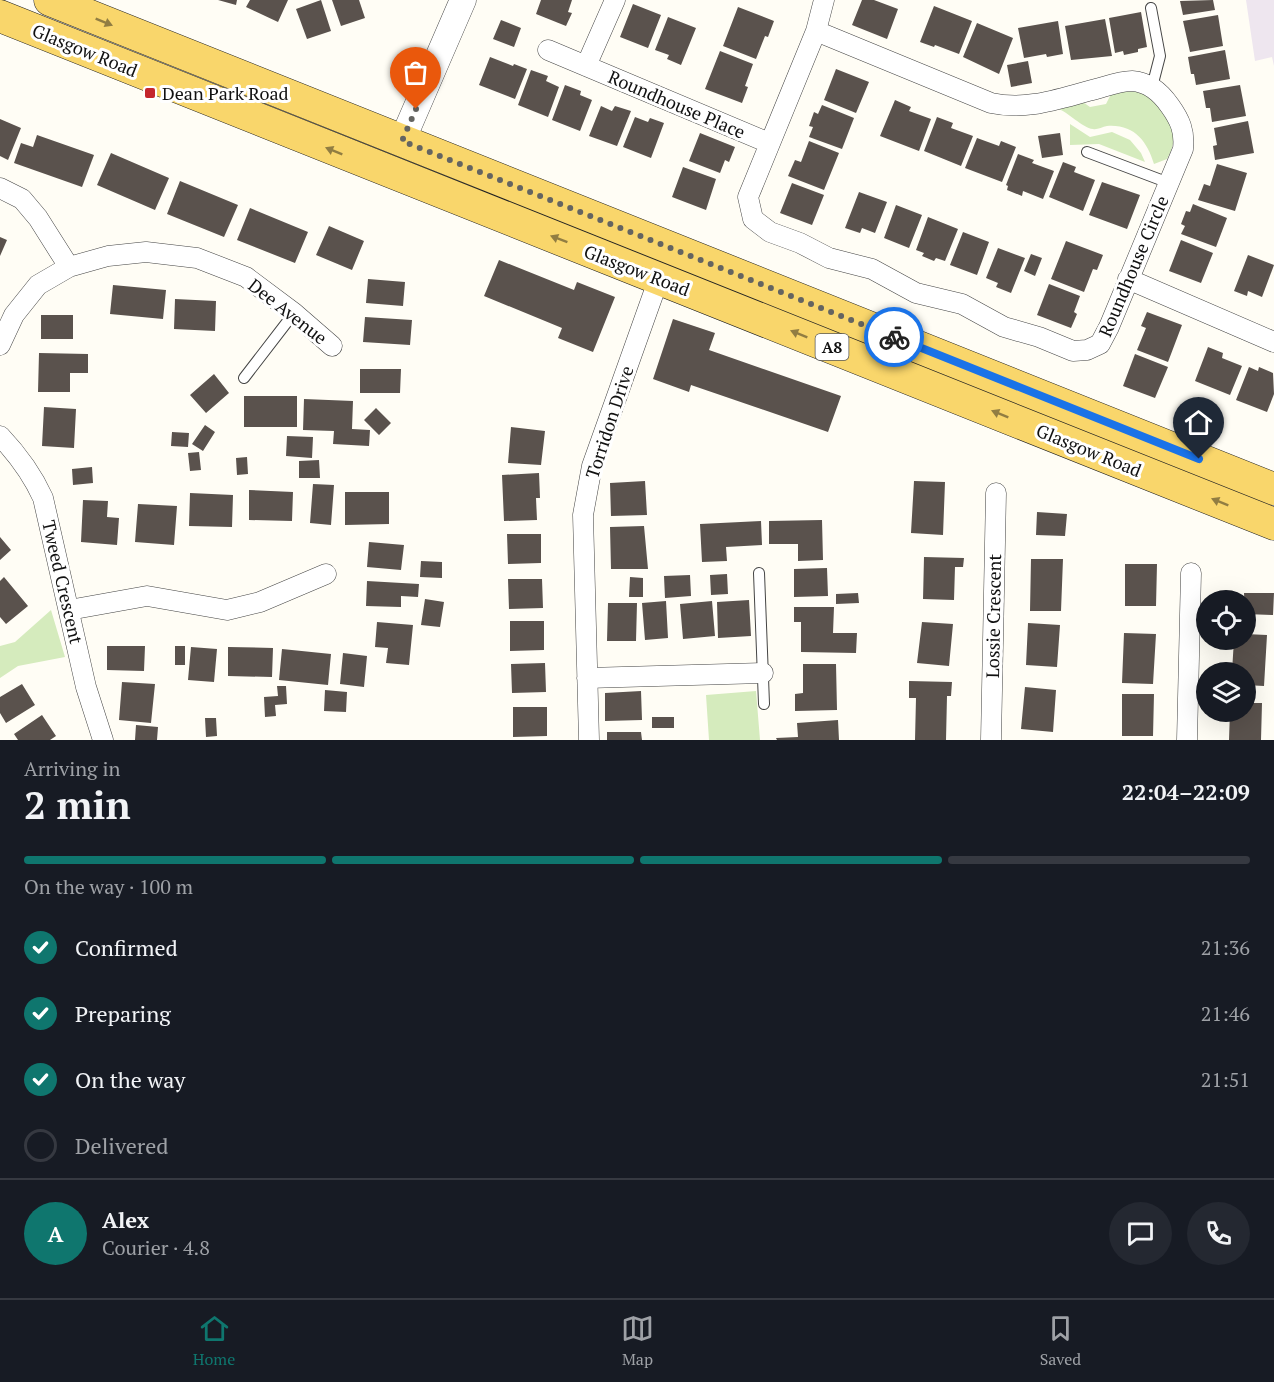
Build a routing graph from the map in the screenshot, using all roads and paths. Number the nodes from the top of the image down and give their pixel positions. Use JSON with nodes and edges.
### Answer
{"nodes":[{"id":1,"x":50,"y":0,"type":"edge"},
{"id":2,"x":463,"y":0,"type":"edge"},
{"id":3,"x":615,"y":0,"type":"edge"},
{"id":4,"x":824,"y":0,"type":"edge"},
{"id":5,"x":1151,"y":8,"type":"dead end"},
{"id":6,"x":0,"y":16,"type":"edge"},
{"id":7,"x":816,"y":31,"type":"junction"},
{"id":8,"x":548,"y":50,"type":"dead end"},
{"id":9,"x":586,"y":66,"type":"junction"},
{"id":10,"x":1152,"y":87,"type":"junction"},
{"id":11,"x":402,"y":141,"type":"junction"},
{"id":12,"x":769,"y":143,"type":"junction"},
{"id":13,"x":1087,"y":152,"type":"dead end"},
{"id":14,"x":388,"y":173,"type":"junction"},
{"id":15,"x":1169,"y":183,"type":"junction"},
{"id":16,"x":0,"y":188,"type":"edge"},
{"id":17,"x":69,"y":267,"type":"junction"},
{"id":18,"x":659,"y":278,"type":"junction"},
{"id":19,"x":1128,"y":279,"type":"junction"},
{"id":20,"x":294,"y":313,"type":"junction"},
{"id":21,"x":1274,"y":342,"type":"edge"},
{"id":22,"x":0,"y":345,"type":"edge"},
{"id":23,"x":332,"y":346,"type":"dead end"},
{"id":24,"x":244,"y":378,"type":"dead end"},
{"id":25,"x":0,"y":436,"type":"edge"},
{"id":26,"x":1274,"y":489,"type":"edge"},
{"id":27,"x":996,"y":492,"type":"dead end"},
{"id":28,"x":1274,"y":524,"type":"edge"},
{"id":29,"x":759,"y":573,"type":"dead end"},
{"id":30,"x":1191,"y":573,"type":"dead end"},
{"id":31,"x":326,"y":574,"type":"dead end"},
{"id":32,"x":69,"y":610,"type":"junction"},
{"id":33,"x":763,"y":673,"type":"junction"},
{"id":34,"x":587,"y":678,"type":"junction"},
{"id":35,"x":765,"y":704,"type":"dead end"},
{"id":36,"x":103,"y":740,"type":"edge"},
{"id":37,"x":589,"y":740,"type":"edge"},
{"id":38,"x":991,"y":740,"type":"edge"},
{"id":39,"x":1186,"y":740,"type":"edge"}],
"edges":[{"from":1,"to":11,"type":"main road","name":"Glasgow Road","number":"A8","one_way":true},
{"from":2,"to":11,"type":"street"},
{"from":3,"to":9,"type":"street","name":"Roundhouse Place"},
{"from":4,"to":7,"type":"street","name":"Roundhouse Circle"},
{"from":5,"to":10,"type":"lane"},
{"from":14,"to":6,"type":"main road","name":"Glasgow Road","number":"A8","one_way":true},
{"from":7,"to":10,"type":"street"},
{"from":7,"to":12,"type":"street","name":"Roundhouse Circle"},
{"from":8,"to":9,"type":"street","name":"Roundhouse Place"},
{"from":9,"to":12,"type":"street","name":"Roundhouse Place"},
{"from":10,"to":15,"type":"street","name":"Roundhouse Circle"},
{"from":11,"to":14,"type":"main road"},
{"from":11,"to":26,"type":"main road","name":"Glasgow Road","number":"A8"},
{"from":12,"to":19,"type":"street","name":"Roundhouse Circle"},
{"from":13,"to":15,"type":"lane"},
{"from":18,"to":14,"type":"main road","name":"Glasgow Road","number":"A8","one_way":true},
{"from":15,"to":19,"type":"street","name":"Roundhouse Circle"},
{"from":16,"to":17,"type":"street"},
{"from":17,"to":20,"type":"street","name":"Dee Avenue"},
{"from":17,"to":22,"type":"street","name":"Dee Avenue"},
{"from":28,"to":18,"type":"main road","name":"Glasgow Road","number":"A8","one_way":true},
{"from":18,"to":34,"type":"street","name":"Torridon Drive"},
{"from":19,"to":21,"type":"street"},
{"from":20,"to":23,"type":"street","name":"Dee Avenue"},
{"from":20,"to":24,"type":"lane"},
{"from":25,"to":32,"type":"street","name":"Tweed Crescent"},
{"from":27,"to":38,"type":"street","name":"Lossie Crescent"},
{"from":29,"to":33,"type":"lane"},
{"from":30,"to":39,"type":"street"},
{"from":31,"to":32,"type":"street"},
{"from":32,"to":36,"type":"street","name":"Tweed Crescent"},
{"from":33,"to":34,"type":"street"},
{"from":33,"to":35,"type":"lane"},
{"from":34,"to":37,"type":"street","name":"Torridon Drive"}]}
